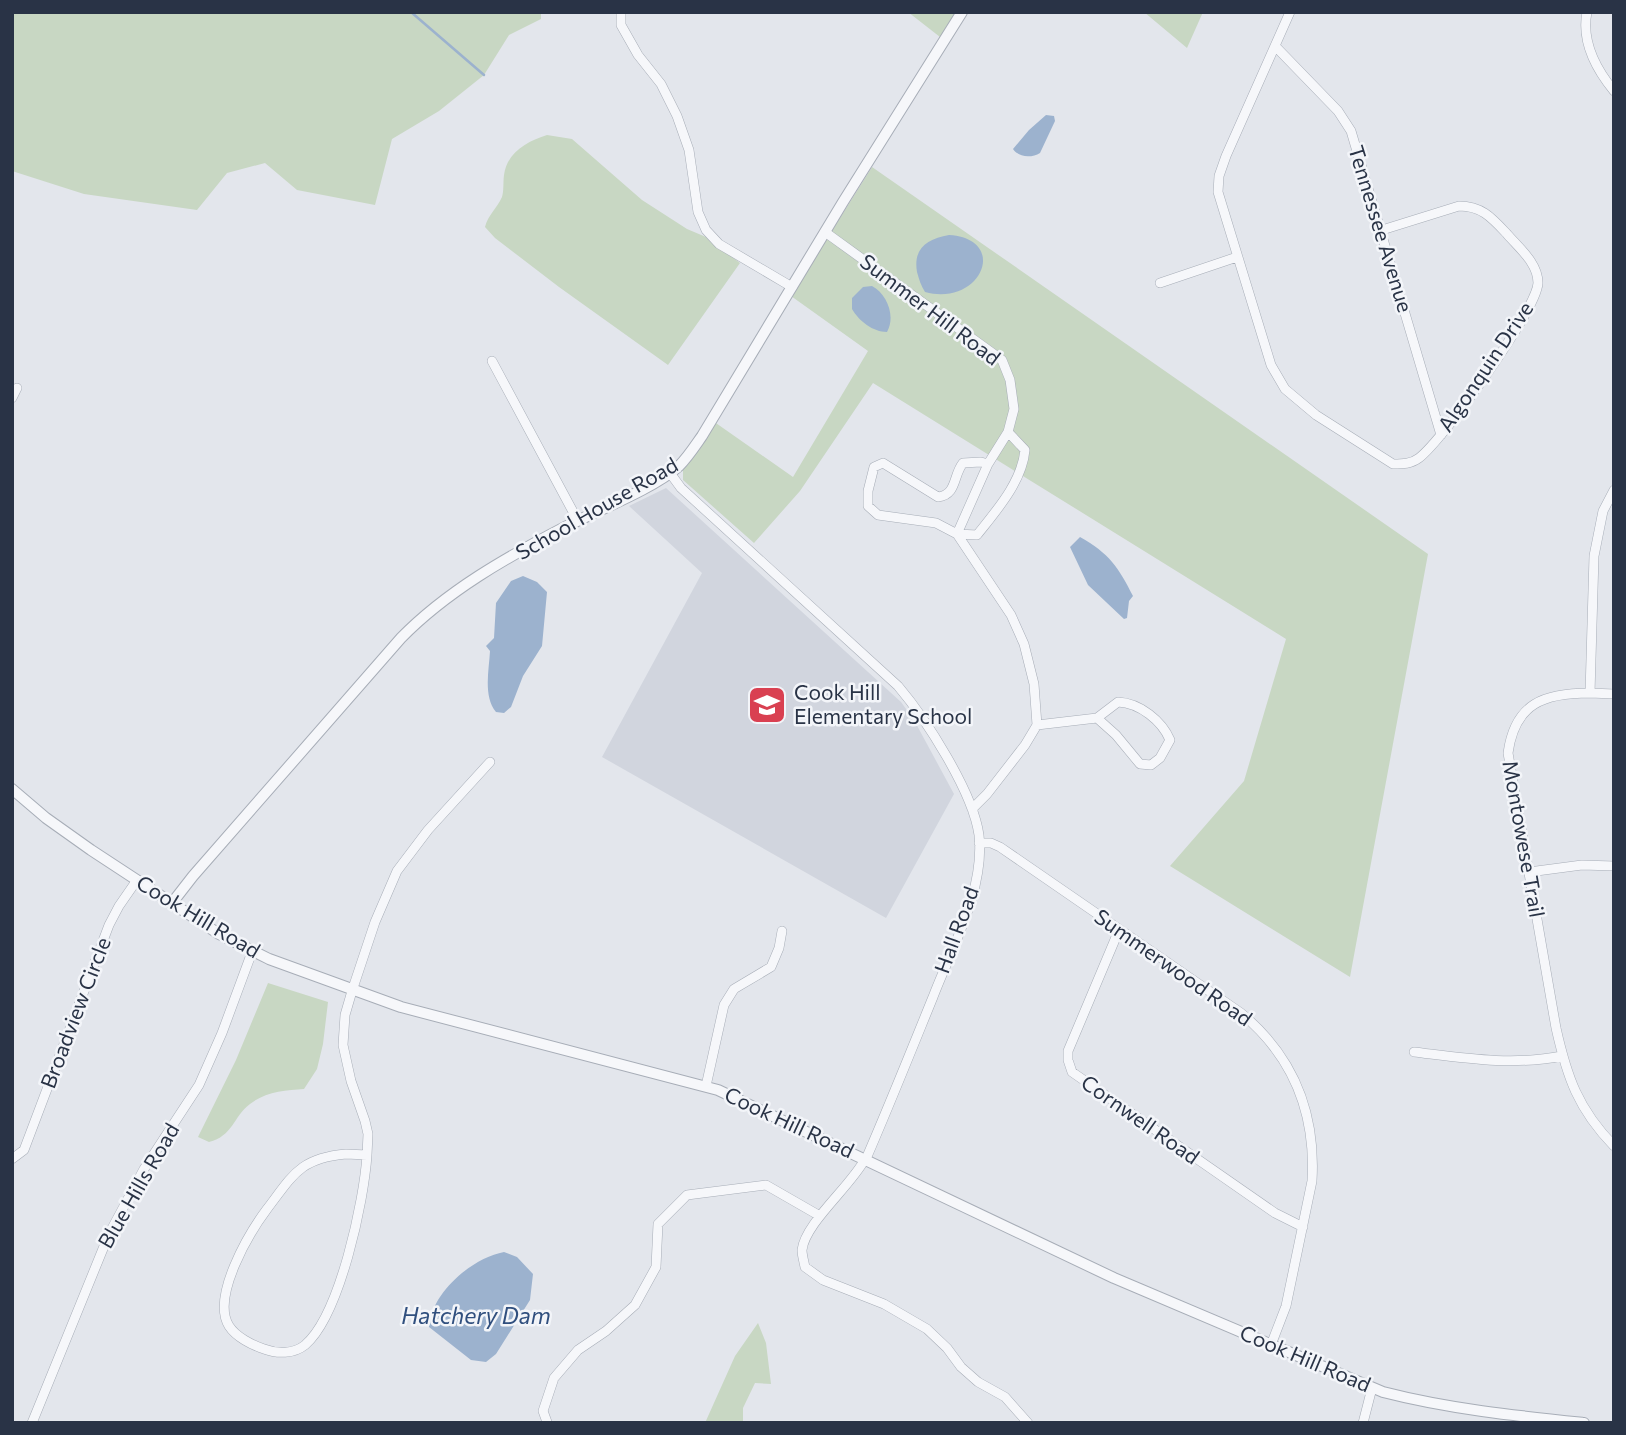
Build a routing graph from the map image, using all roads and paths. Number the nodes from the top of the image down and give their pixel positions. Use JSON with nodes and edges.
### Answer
{"nodes":[{"id":1,"x":621,"y":12,"type":"edge"},
{"id":2,"x":962,"y":12,"type":"edge"},
{"id":3,"x":1290,"y":12,"type":"edge"},
{"id":4,"x":1587,"y":12,"type":"edge"},
{"id":5,"x":1276,"y":47,"type":"junction"},
{"id":6,"x":1614,"y":91,"type":"edge"},
{"id":7,"x":1382,"y":230,"type":"junction"},
{"id":8,"x":825,"y":232,"type":"junction"},
{"id":9,"x":1237,"y":257,"type":"junction"},
{"id":10,"x":1160,"y":283,"type":"dead end"},
{"id":11,"x":792,"y":287,"type":"junction"},
{"id":12,"x":492,"y":361,"type":"dead end"},
{"id":13,"x":17,"y":388,"type":"dead end"},
{"id":14,"x":12,"y":398,"type":"edge"},
{"id":15,"x":1007,"y":432,"type":"junction"},
{"id":16,"x":1441,"y":435,"type":"junction"},
{"id":17,"x":988,"y":464,"type":"junction"},
{"id":18,"x":670,"y":473,"type":"junction"},
{"id":19,"x":1614,"y":489,"type":"edge"},
{"id":20,"x":578,"y":521,"type":"junction"},
{"id":21,"x":957,"y":534,"type":"junction"},
{"id":22,"x":1590,"y":693,"type":"junction"},
{"id":23,"x":1614,"y":694,"type":"edge"},
{"id":24,"x":1097,"y":718,"type":"junction"},
{"id":25,"x":1037,"y":725,"type":"junction"},
{"id":26,"x":490,"y":762,"type":"dead end"},
{"id":27,"x":12,"y":789,"type":"edge"},
{"id":28,"x":972,"y":809,"type":"junction"},
{"id":29,"x":979,"y":843,"type":"junction"},
{"id":30,"x":1614,"y":866,"type":"edge"},
{"id":31,"x":1529,"y":872,"type":"junction"},
{"id":32,"x":137,"y":880,"type":"junction"},
{"id":33,"x":173,"y":903,"type":"junction"},
{"id":34,"x":1119,"y":930,"type":"junction"},
{"id":35,"x":782,"y":931,"type":"dead end"},
{"id":36,"x":252,"y":952,"type":"junction"},
{"id":37,"x":352,"y":991,"type":"junction"},
{"id":38,"x":1414,"y":1052,"type":"dead end"},
{"id":39,"x":1562,"y":1056,"type":"junction"},
{"id":40,"x":706,"y":1086,"type":"junction"},
{"id":41,"x":1614,"y":1146,"type":"edge"},
{"id":42,"x":367,"y":1155,"type":"junction"},
{"id":43,"x":12,"y":1159,"type":"edge"},
{"id":44,"x":866,"y":1159,"type":"junction"},
{"id":45,"x":820,"y":1216,"type":"junction"},
{"id":46,"x":1303,"y":1227,"type":"junction"},
{"id":47,"x":1271,"y":1345,"type":"junction"},
{"id":48,"x":1372,"y":1388,"type":"junction"},
{"id":49,"x":547,"y":1422,"type":"edge"},
{"id":50,"x":32,"y":1423,"type":"edge"},
{"id":51,"x":1028,"y":1423,"type":"edge"},
{"id":52,"x":1363,"y":1423,"type":"edge"},
{"id":53,"x":1584,"y":1423,"type":"edge"}],
"edges":[{"from":1,"to":11,"type":"street"},
{"from":2,"to":8,"type":"street","name":"School House Road"},
{"from":3,"to":5,"type":"street","name":"Algonquin Drive"},
{"from":4,"to":6,"type":"street"},
{"from":5,"to":7,"type":"street","name":"Tennessee Avenue"},
{"from":5,"to":9,"type":"street","name":"Algonquin Drive"},
{"from":7,"to":16,"type":"street","name":"Tennessee Avenue"},
{"from":7,"to":16,"type":"street","name":"Algonquin Drive"},
{"from":8,"to":11,"type":"street","name":"School House Road"},
{"from":8,"to":15,"type":"street","name":"Summer Hill Road"},
{"from":9,"to":10,"type":"street"},
{"from":9,"to":16,"type":"street","name":"Algonquin Drive"},
{"from":11,"to":18,"type":"street","name":"School House Road"},
{"from":12,"to":20,"type":"street"},
{"from":13,"to":14,"type":"street"},
{"from":15,"to":17,"type":"street","name":"Summer Hill Road"},
{"from":15,"to":21,"type":"street"},
{"from":17,"to":21,"type":"street","name":"Summer Hill Road"},
{"from":17,"to":21,"type":"street"},
{"from":18,"to":20,"type":"street","name":"School House Road"},
{"from":18,"to":28,"type":"street","name":"Hall Road"},
{"from":19,"to":22,"type":"street"},
{"from":20,"to":33,"type":"street","name":"School House Road"},
{"from":21,"to":25,"type":"street"},
{"from":22,"to":23,"type":"street","name":"Montowese Trail"},
{"from":22,"to":31,"type":"street","name":"Montowese Trail"},
{"from":24,"to":24,"type":"street"},
{"from":24,"to":25,"type":"street"},
{"from":25,"to":28,"type":"street"},
{"from":26,"to":37,"type":"street"},
{"from":27,"to":32,"type":"street","name":"Cook Hill Road"},
{"from":28,"to":29,"type":"street","name":"Hall Road"},
{"from":29,"to":34,"type":"street","name":"Summerwood Road"},
{"from":29,"to":44,"type":"street","name":"Hall Road"},
{"from":30,"to":31,"type":"street"},
{"from":31,"to":39,"type":"street","name":"Montowese Trail"},
{"from":32,"to":33,"type":"street","name":"Cook Hill Road"},
{"from":32,"to":43,"type":"street","name":"Broadview Circle"},
{"from":33,"to":36,"type":"street","name":"Cook Hill Road"},
{"from":34,"to":46,"type":"street","name":"Summerwood Road"},
{"from":34,"to":46,"type":"street","name":"Cornwell Road"},
{"from":35,"to":40,"type":"street"},
{"from":36,"to":37,"type":"street","name":"Cook Hill Road"},
{"from":36,"to":50,"type":"street","name":"Blue Hills Road"},
{"from":37,"to":40,"type":"street","name":"Cook Hill Road"},
{"from":37,"to":42,"type":"street"},
{"from":38,"to":39,"type":"street"},
{"from":39,"to":41,"type":"street","name":"Montowese Trail"},
{"from":40,"to":44,"type":"street","name":"Cook Hill Road"},
{"from":42,"to":42,"type":"street"},
{"from":44,"to":45,"type":"street","name":"Hall Road"},
{"from":44,"to":47,"type":"street","name":"Cook Hill Road"},
{"from":45,"to":49,"type":"street"},
{"from":45,"to":51,"type":"street","name":"Hall Road"},
{"from":46,"to":47,"type":"street","name":"Summerwood Road"},
{"from":47,"to":48,"type":"street","name":"Cook Hill Road"},
{"from":48,"to":52,"type":"street"},
{"from":48,"to":53,"type":"street","name":"Cook Hill Road"}]}
